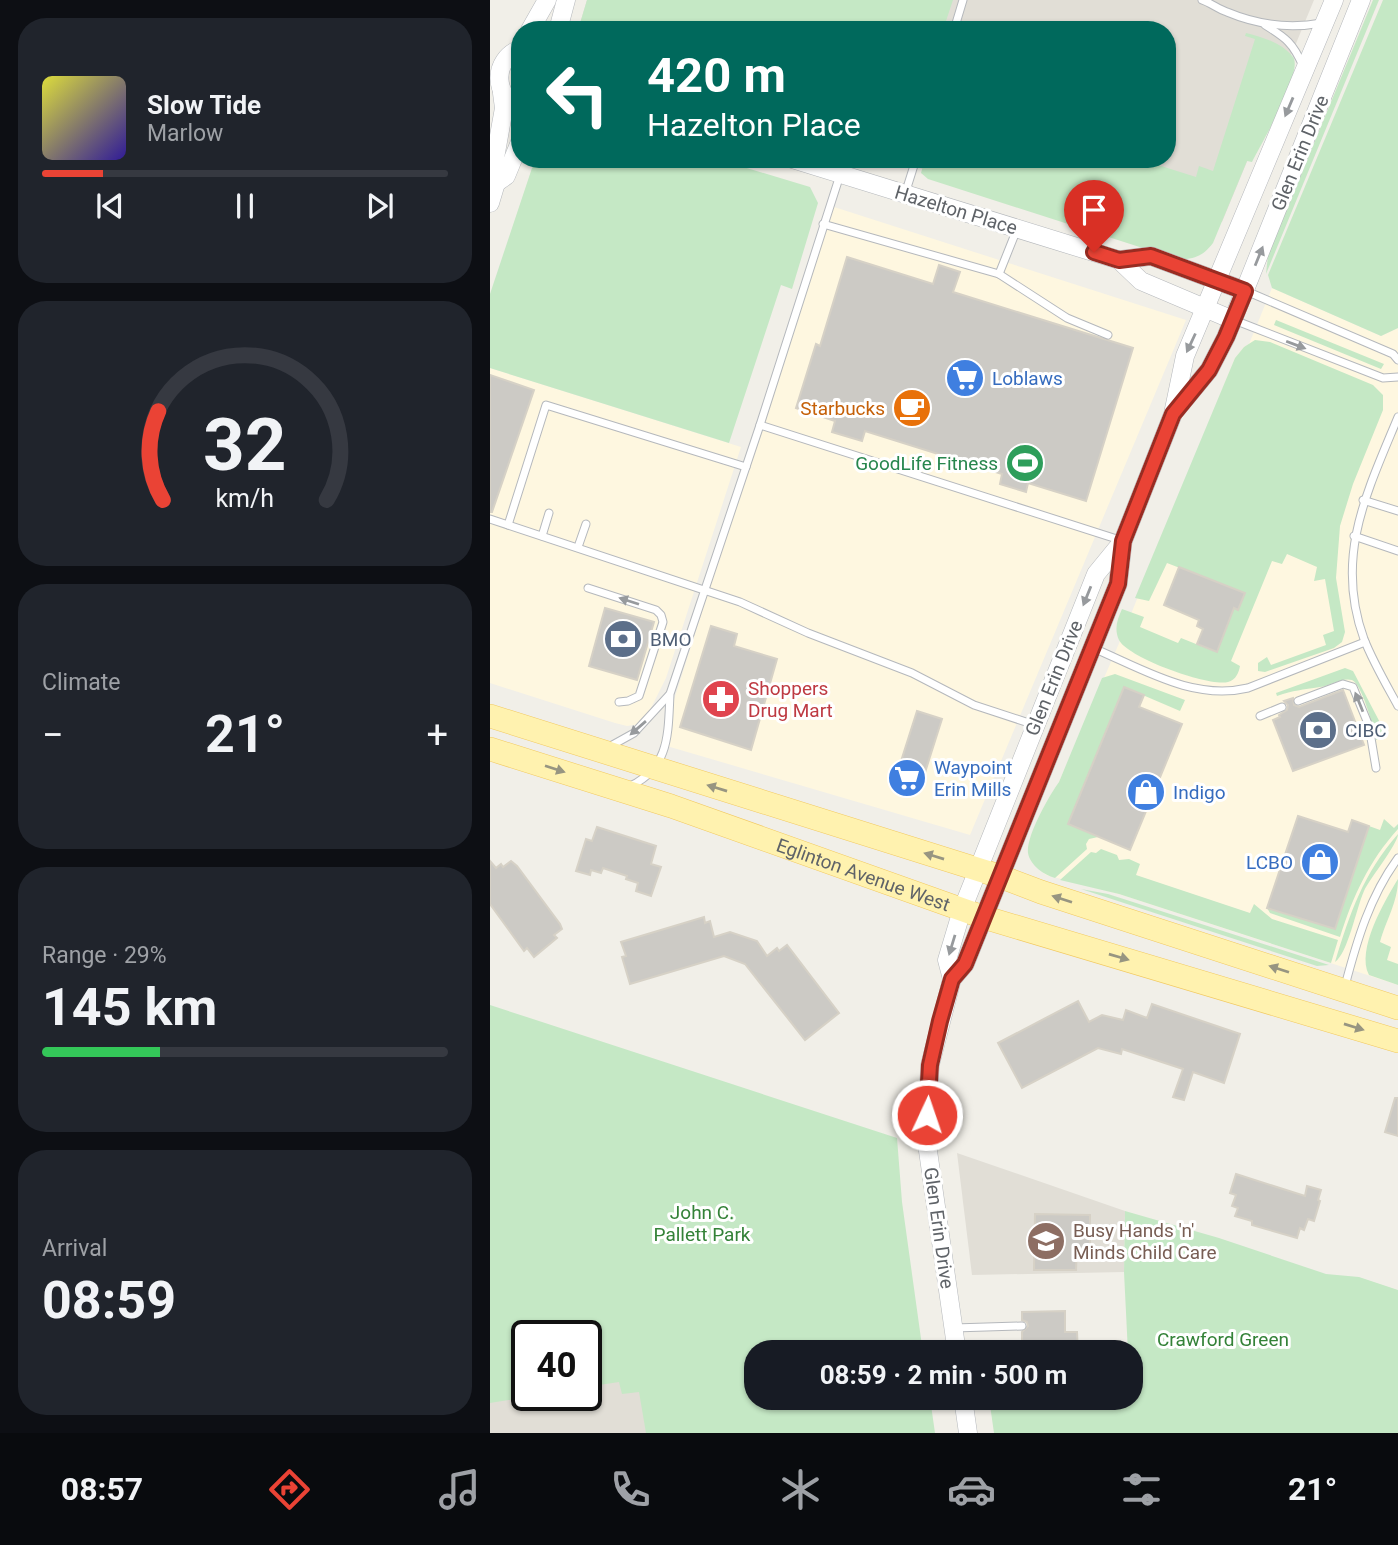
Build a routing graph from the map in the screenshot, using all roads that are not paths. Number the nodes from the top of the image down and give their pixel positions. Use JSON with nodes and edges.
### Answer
{"nodes":[{"id":1,"x":547,"y":0,"type":"edge"},
{"id":2,"x":566,"y":0,"type":"edge"},
{"id":3,"x":963,"y":0,"type":"edge"},
{"id":4,"x":1202,"y":0,"type":"edge"},
{"id":5,"x":1334,"y":0,"type":"edge"},
{"id":6,"x":1362,"y":0,"type":"edge"},
{"id":7,"x":535,"y":21,"type":"edge"},
{"id":8,"x":560,"y":21,"type":"edge"},
{"id":9,"x":957,"y":21,"type":"edge"},
{"id":10,"x":1325,"y":22,"type":"junction"},
{"id":11,"x":1261,"y":23,"type":"junction"},
{"id":12,"x":511,"y":49,"type":"edge"},
{"id":13,"x":490,"y":50,"type":"edge"},
{"id":14,"x":511,"y":54,"type":"edge"},
{"id":15,"x":1304,"y":70,"type":"junction"},
{"id":16,"x":497,"y":87,"type":"edge"},
{"id":17,"x":511,"y":103,"type":"edge"},
{"id":18,"x":511,"y":164,"type":"edge"},
{"id":19,"x":821,"y":168,"type":"edge"},
{"id":20,"x":913,"y":168,"type":"edge"},
{"id":21,"x":840,"y":174,"type":"junction"},
{"id":22,"x":496,"y":183,"type":"junction"},
{"id":23,"x":905,"y":195,"type":"junction"},
{"id":24,"x":490,"y":203,"type":"edge"},
{"id":25,"x":823,"y":224,"type":"junction"},
{"id":26,"x":1017,"y":229,"type":"junction"},
{"id":27,"x":1119,"y":260,"type":"junction"},
{"id":28,"x":999,"y":274,"type":"junction"},
{"id":29,"x":1218,"y":281,"type":"junction"},
{"id":30,"x":1245,"y":291,"type":"junction"},
{"id":31,"x":1206,"y":309,"type":"junction"},
{"id":32,"x":1233,"y":320,"type":"junction"},
{"id":33,"x":1108,"y":335,"type":"dead end"},
{"id":34,"x":1398,"y":360,"type":"edge"},
{"id":35,"x":1398,"y":377,"type":"edge"},
{"id":36,"x":1173,"y":414,"type":"junction"},
{"id":37,"x":1398,"y":417,"type":"edge"},
{"id":38,"x":760,"y":425,"type":"junction"},
{"id":39,"x":746,"y":467,"type":"junction"},
{"id":40,"x":1363,"y":500,"type":"junction"},
{"id":41,"x":1398,"y":511,"type":"edge"},
{"id":42,"x":549,"y":513,"type":"dead end"},
{"id":43,"x":490,"y":519,"type":"edge"},
{"id":44,"x":586,"y":524,"type":"dead end"},
{"id":45,"x":508,"y":525,"type":"junction"},
{"id":46,"x":542,"y":536,"type":"junction"},
{"id":47,"x":1354,"y":536,"type":"junction"},
{"id":48,"x":1123,"y":541,"type":"junction"},
{"id":49,"x":578,"y":547,"type":"junction"},
{"id":50,"x":1398,"y":551,"type":"edge"},
{"id":51,"x":588,"y":588,"type":"dead end"},
{"id":52,"x":704,"y":589,"type":"junction"},
{"id":53,"x":1365,"y":642,"type":"junction"},
{"id":54,"x":1093,"y":648,"type":"junction"},
{"id":55,"x":670,"y":694,"type":"junction"},
{"id":56,"x":1298,"y":701,"type":"dead end"},
{"id":57,"x":619,"y":702,"type":"dead end"},
{"id":58,"x":1398,"y":706,"type":"edge"},
{"id":59,"x":1282,"y":707,"type":"dead end"},
{"id":60,"x":490,"y":716,"type":"edge"},
{"id":61,"x":1260,"y":716,"type":"dead end"},
{"id":62,"x":1036,"y":725,"type":"junction"},
{"id":63,"x":490,"y":749,"type":"edge"},
{"id":64,"x":600,"y":752,"type":"junction"},
{"id":65,"x":654,"y":768,"type":"junction"},
{"id":66,"x":1376,"y":768,"type":"dead end"},
{"id":67,"x":621,"y":790,"type":"junction"},
{"id":68,"x":1398,"y":858,"type":"edge"},
{"id":69,"x":989,"y":873,"type":"junction"},
{"id":70,"x":972,"y":914,"type":"junction"},
{"id":71,"x":1344,"y":990,"type":"junction"},
{"id":72,"x":1398,"y":1008,"type":"edge"},
{"id":73,"x":1398,"y":1041,"type":"edge"},
{"id":74,"x":1022,"y":1326,"type":"dead end"},
{"id":75,"x":953,"y":1328,"type":"junction"},
{"id":76,"x":955,"y":1340,"type":"edge"},
{"id":77,"x":965,"y":1410,"type":"edge"},
{"id":78,"x":968,"y":1433,"type":"edge"}],
"edges":[{"from":1,"to":7,"type":"street"},
{"from":2,"to":8,"type":"street"},
{"from":3,"to":9,"type":"lane"},
{"from":4,"to":11,"type":"lane"},
{"from":5,"to":10,"type":"street","name":"Glen Erin Drive"},
{"from":30,"to":6,"type":"street","name":"Glen Erin Drive","one_way":true},
{"from":10,"to":11,"type":"lane"},
{"from":10,"to":15,"type":"street","name":"Glen Erin Drive"},
{"from":11,"to":15,"type":"lane"},
{"from":12,"to":13,"type":"street"},
{"from":14,"to":16,"type":"street"},
{"from":15,"to":29,"type":"street","name":"Glen Erin Drive","one_way":true},
{"from":16,"to":17,"type":"street"},
{"from":16,"to":22,"type":"street"},
{"from":18,"to":22,"type":"street"},
{"from":19,"to":21,"type":"street","name":"Hazelton Place"},
{"from":20,"to":23,"type":"lane"},
{"from":21,"to":23,"type":"street","name":"Hazelton Place"},
{"from":21,"to":25,"type":"lane"},
{"from":22,"to":24,"type":"street"},
{"from":23,"to":26,"type":"street","name":"Hazelton Place"},
{"from":25,"to":28,"type":"lane"},
{"from":25,"to":38,"type":"lane"},
{"from":26,"to":27,"type":"street","name":"Hazelton Place"},
{"from":26,"to":28,"type":"lane"},
{"from":27,"to":29,"type":"street","name":"Hazelton Place"},
{"from":27,"to":31,"type":"street","name":"Hazelton Place"},
{"from":28,"to":33,"type":"lane"},
{"from":29,"to":30,"type":"street","name":"Hazelton Place"},
{"from":29,"to":31,"type":"street","name":"Glen Erin Drive"},
{"from":30,"to":32,"type":"street","name":"Glen Erin Drive"},
{"from":30,"to":34,"type":"lane"},
{"from":31,"to":32,"type":"street","name":"Hazelton Place"},
{"from":31,"to":36,"type":"street","name":"Glen Erin Drive","one_way":true},
{"from":32,"to":35,"type":"lane","one_way":true},
{"from":32,"to":36,"type":"street","name":"Glen Erin Drive"},
{"from":36,"to":48,"type":"street","name":"Glen Erin Drive"},
{"from":37,"to":40,"type":"lane"},
{"from":38,"to":39,"type":"lane"},
{"from":38,"to":48,"type":"lane"},
{"from":39,"to":45,"type":"lane"},
{"from":39,"to":52,"type":"lane"},
{"from":40,"to":41,"type":"lane"},
{"from":40,"to":47,"type":"lane"},
{"from":42,"to":46,"type":"lane"},
{"from":43,"to":45,"type":"lane"},
{"from":44,"to":49,"type":"lane"},
{"from":45,"to":46,"type":"lane"},
{"from":46,"to":49,"type":"lane"},
{"from":47,"to":50,"type":"lane"},
{"from":47,"to":53,"type":"lane"},
{"from":48,"to":54,"type":"street","name":"Glen Erin Drive"},
{"from":48,"to":62,"type":"street","name":"Glen Erin Drive","one_way":true},
{"from":49,"to":52,"type":"lane"},
{"from":57,"to":51,"type":"lane","one_way":true},
{"from":52,"to":55,"type":"lane"},
{"from":52,"to":62,"type":"lane"},
{"from":53,"to":54,"type":"lane"},
{"from":53,"to":58,"type":"lane"},
{"from":54,"to":69,"type":"street","name":"Glen Erin Drive"},
{"from":55,"to":64,"type":"lane","one_way":true},
{"from":55,"to":65,"type":"lane"},
{"from":66,"to":56,"type":"lane","one_way":true},
{"from":59,"to":61,"type":"lane"},
{"from":60,"to":64,"type":"main road","name":"Eglinton Avenue West"},
{"from":62,"to":69,"type":"street","name":"Glen Erin Drive"},
{"from":63,"to":67,"type":"main road","name":"Eglinton Avenue West","one_way":true},
{"from":64,"to":65,"type":"main road","name":"Eglinton Avenue West"},
{"from":65,"to":67,"type":"lane"},
{"from":69,"to":65,"type":"main road","name":"Eglinton Avenue West","one_way":true},
{"from":67,"to":70,"type":"main road","name":"Eglinton Avenue West"},
{"from":68,"to":71,"type":"lane"},
{"from":69,"to":70,"type":"street","name":"Glen Erin Drive"},
{"from":71,"to":69,"type":"main road","name":"Eglinton Avenue West","one_way":true},
{"from":70,"to":73,"type":"main road","name":"Eglinton Avenue West","one_way":true},
{"from":70,"to":75,"type":"street","name":"Glen Erin Drive"},
{"from":71,"to":72,"type":"main road","name":"Eglinton Avenue West"},
{"from":74,"to":75,"type":"lane"},
{"from":75,"to":76,"type":"street","name":"Glen Erin Drive"},
{"from":77,"to":78,"type":"street"}]}
